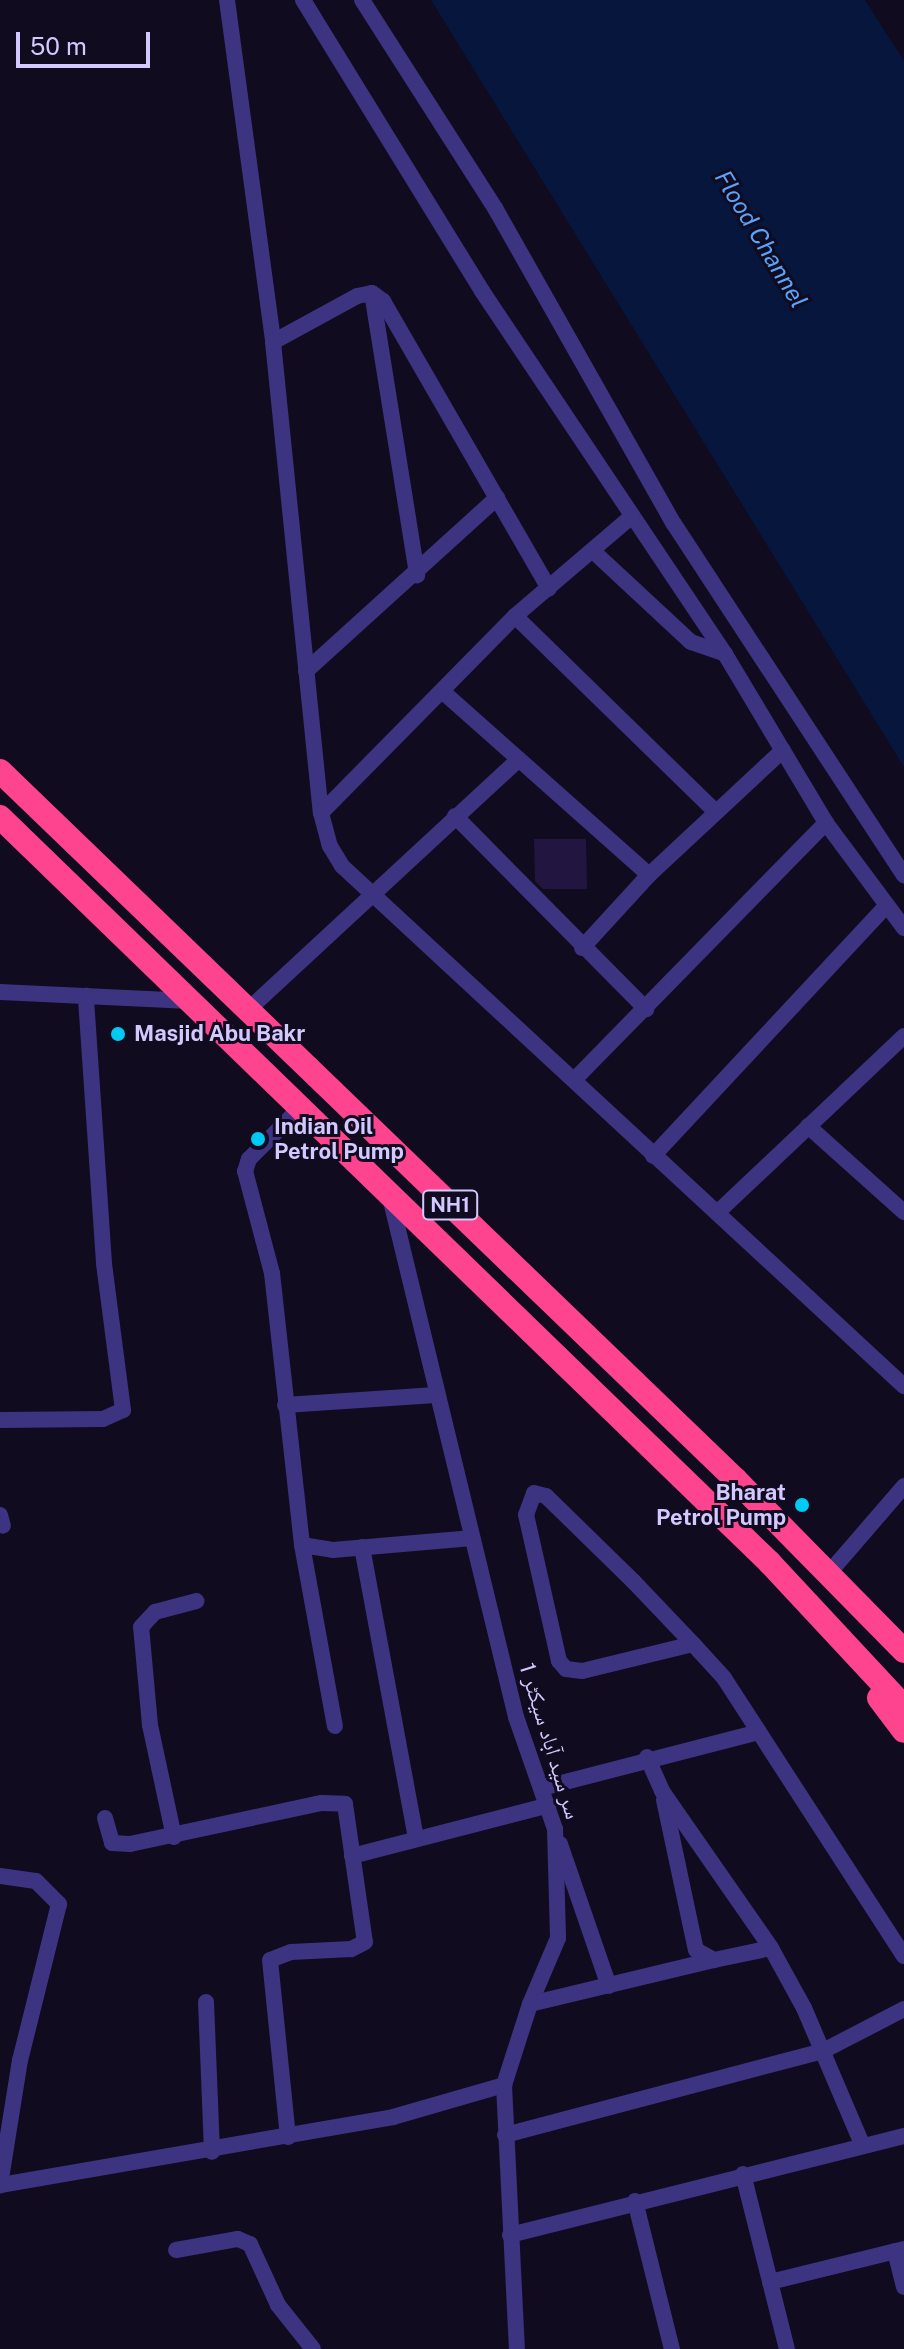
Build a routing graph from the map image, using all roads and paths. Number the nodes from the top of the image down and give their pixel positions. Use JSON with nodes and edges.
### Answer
{"nodes":[{"id":1,"x":227,"y":0,"type":"edge"},
{"id":2,"x":303,"y":0,"type":"edge"},
{"id":3,"x":362,"y":0,"type":"edge"},
{"id":4,"x":372,"y":293,"type":"junction"},
{"id":5,"x":273,"y":342,"type":"junction"},
{"id":6,"x":497,"y":498,"type":"junction"},
{"id":7,"x":632,"y":516,"type":"junction"},
{"id":8,"x":594,"y":552,"type":"junction"},
{"id":9,"x":417,"y":575,"type":"junction"},
{"id":10,"x":549,"y":588,"type":"junction"},
{"id":11,"x":515,"y":616,"type":"junction"},
{"id":12,"x":725,"y":654,"type":"junction"},
{"id":13,"x":306,"y":671,"type":"junction"},
{"id":14,"x":442,"y":691,"type":"junction"},
{"id":15,"x":783,"y":750,"type":"junction"},
{"id":16,"x":519,"y":759,"type":"junction"},
{"id":17,"x":0,"y":771,"type":"edge"},
{"id":18,"x":716,"y":812,"type":"junction"},
{"id":19,"x":321,"y":813,"type":"junction"},
{"id":20,"x":455,"y":816,"type":"junction"},
{"id":21,"x":0,"y":817,"type":"edge"},
{"id":22,"x":826,"y":823,"type":"junction"},
{"id":23,"x":649,"y":875,"type":"junction"},
{"id":24,"x":904,"y":875,"type":"edge"},
{"id":25,"x":371,"y":893,"type":"junction"},
{"id":26,"x":887,"y":905,"type":"junction"},
{"id":27,"x":904,"y":928,"type":"edge"},
{"id":28,"x":582,"y":948,"type":"junction"},
{"id":29,"x":0,"y":992,"type":"edge"},
{"id":30,"x":86,"y":996,"type":"junction"},
{"id":31,"x":191,"y":1001,"type":"junction"},
{"id":32,"x":646,"y":1009,"type":"junction"},
{"id":33,"x":248,"y":1010,"type":"junction"},
{"id":34,"x":902,"y":1041,"type":"edge"},
{"id":35,"x":575,"y":1079,"type":"junction"},
{"id":36,"x":301,"y":1107,"type":"junction"},
{"id":37,"x":808,"y":1126,"type":"junction"},
{"id":38,"x":653,"y":1156,"type":"junction"},
{"id":39,"x":390,"y":1197,"type":"junction"},
{"id":40,"x":718,"y":1212,"type":"junction"},
{"id":41,"x":904,"y":1212,"type":"edge"},
{"id":42,"x":904,"y":1386,"type":"edge"},
{"id":43,"x":436,"y":1395,"type":"junction"},
{"id":44,"x":285,"y":1405,"type":"junction"},
{"id":45,"x":0,"y":1420,"type":"edge"},
{"id":46,"x":904,"y":1486,"type":"edge"},
{"id":47,"x":472,"y":1538,"type":"junction"},
{"id":48,"x":302,"y":1545,"type":"junction"},
{"id":49,"x":362,"y":1547,"type":"junction"},
{"id":50,"x":829,"y":1573,"type":"junction"},
{"id":51,"x":197,"y":1601,"type":"dead end"},
{"id":52,"x":842,"y":1637,"type":"junction"},
{"id":53,"x":693,"y":1644,"type":"junction"},
{"id":54,"x":902,"y":1644,"type":"edge"},
{"id":55,"x":904,"y":1707,"type":"edge"},
{"id":56,"x":335,"y":1726,"type":"dead end"},
{"id":57,"x":904,"y":1731,"type":"edge"},
{"id":58,"x":759,"y":1732,"type":"junction"},
{"id":59,"x":647,"y":1757,"type":"junction"},
{"id":60,"x":542,"y":1788,"type":"junction"},
{"id":61,"x":662,"y":1791,"type":"junction"},
{"id":62,"x":549,"y":1805,"type":"junction"},
{"id":63,"x":105,"y":1818,"type":"dead end"},
{"id":64,"x":555,"y":1829,"type":"junction"},
{"id":65,"x":174,"y":1837,"type":"junction"},
{"id":66,"x":416,"y":1837,"type":"junction"},
{"id":67,"x":352,"y":1856,"type":"junction"},
{"id":68,"x":0,"y":1876,"type":"edge"},
{"id":69,"x":771,"y":1948,"type":"junction"},
{"id":70,"x":904,"y":1956,"type":"edge"},
{"id":71,"x":714,"y":1960,"type":"junction"},
{"id":72,"x":609,"y":1986,"type":"junction"},
{"id":73,"x":206,"y":2002,"type":"dead end"},
{"id":74,"x":530,"y":2004,"type":"junction"},
{"id":75,"x":904,"y":2009,"type":"edge"},
{"id":76,"x":823,"y":2051,"type":"junction"},
{"id":77,"x":504,"y":2085,"type":"junction"},
{"id":78,"x":505,"y":2135,"type":"junction"},
{"id":79,"x":904,"y":2136,"type":"edge"},
{"id":80,"x":288,"y":2137,"type":"junction"},
{"id":81,"x":862,"y":2144,"type":"junction"},
{"id":82,"x":212,"y":2152,"type":"junction"},
{"id":83,"x":743,"y":2174,"type":"junction"},
{"id":84,"x":635,"y":2201,"type":"junction"},
{"id":85,"x":510,"y":2235,"type":"junction"},
{"id":86,"x":176,"y":2250,"type":"dead end"},
{"id":87,"x":899,"y":2250,"type":"edge"},
{"id":88,"x":770,"y":2282,"type":"junction"},
{"id":89,"x":904,"y":2287,"type":"edge"},
{"id":90,"x":313,"y":2349,"type":"edge"},
{"id":91,"x":517,"y":2349,"type":"edge"},
{"id":92,"x":672,"y":2349,"type":"edge"},
{"id":93,"x":787,"y":2349,"type":"edge"}],
"edges":[{"from":1,"to":5,"type":"street"},
{"from":2,"to":7,"type":"street"},
{"from":3,"to":24,"type":"street"},
{"from":4,"to":5,"type":"street"},
{"from":4,"to":6,"type":"street"},
{"from":4,"to":9,"type":"street"},
{"from":5,"to":13,"type":"street"},
{"from":6,"to":9,"type":"street"},
{"from":6,"to":10,"type":"street"},
{"from":7,"to":8,"type":"street"},
{"from":7,"to":12,"type":"street"},
{"from":8,"to":10,"type":"street"},
{"from":8,"to":12,"type":"street"},
{"from":9,"to":13,"type":"street"},
{"from":10,"to":11,"type":"street"},
{"from":11,"to":14,"type":"street"},
{"from":11,"to":18,"type":"street"},
{"from":12,"to":15,"type":"street"},
{"from":13,"to":19,"type":"street"},
{"from":14,"to":16,"type":"street"},
{"from":14,"to":19,"type":"street"},
{"from":15,"to":18,"type":"street"},
{"from":15,"to":22,"type":"street"},
{"from":16,"to":20,"type":"street"},
{"from":16,"to":23,"type":"street"},
{"from":17,"to":33,"type":"highway","number":"NH1"},
{"from":18,"to":23,"type":"street"},
{"from":19,"to":25,"type":"street"},
{"from":20,"to":25,"type":"street"},
{"from":20,"to":28,"type":"street"},
{"from":21,"to":31,"type":"highway","number":"NH1"},
{"from":22,"to":26,"type":"street"},
{"from":22,"to":32,"type":"street"},
{"from":23,"to":28,"type":"street"},
{"from":25,"to":33,"type":"street"},
{"from":25,"to":35,"type":"street"},
{"from":26,"to":27,"type":"street"},
{"from":26,"to":38,"type":"street"},
{"from":28,"to":32,"type":"street"},
{"from":29,"to":30,"type":"street"},
{"from":30,"to":31,"type":"street"},
{"from":30,"to":45,"type":"street"},
{"from":31,"to":36,"type":"highway","number":"NH1"},
{"from":32,"to":35,"type":"street"},
{"from":33,"to":50,"type":"highway","number":"NH1"},
{"from":34,"to":37,"type":"street"},
{"from":35,"to":38,"type":"street"},
{"from":36,"to":39,"type":"highway","number":"NH1"},
{"from":36,"to":44,"type":"street"},
{"from":37,"to":40,"type":"street"},
{"from":37,"to":41,"type":"street"},
{"from":38,"to":40,"type":"street"},
{"from":39,"to":43,"type":"street","name":"سر سید آباد سیکٹر 1"},
{"from":39,"to":52,"type":"highway","number":"NH1"},
{"from":40,"to":42,"type":"street"},
{"from":43,"to":44,"type":"street"},
{"from":43,"to":47,"type":"street","name":"سر سید آباد سیکٹر 1"},
{"from":44,"to":48,"type":"street"},
{"from":46,"to":50,"type":"street"},
{"from":47,"to":49,"type":"street"},
{"from":47,"to":60,"type":"street","name":"سر سید آباد سیکٹر 1"},
{"from":48,"to":49,"type":"street"},
{"from":48,"to":56,"type":"street"},
{"from":49,"to":66,"type":"street"},
{"from":50,"to":54,"type":"highway","number":"NH1"},
{"from":51,"to":65,"type":"street"},
{"from":52,"to":55,"type":"highway","number":"NH1"},
{"from":52,"to":57,"type":"highway"},
{"from":53,"to":53,"type":"street"},
{"from":53,"to":58,"type":"street"},
{"from":58,"to":59,"type":"street"},
{"from":58,"to":70,"type":"street"},
{"from":59,"to":60,"type":"street"},
{"from":59,"to":61,"type":"street"},
{"from":60,"to":62,"type":"street","name":"سر سید آباد سیکٹر 1"},
{"from":61,"to":69,"type":"street"},
{"from":61,"to":71,"type":"street"},
{"from":62,"to":64,"type":"street","name":"سر سید آباد سیکٹر 1"},
{"from":62,"to":66,"type":"street"},
{"from":63,"to":65,"type":"street"},
{"from":64,"to":72,"type":"street"},
{"from":64,"to":74,"type":"street","name":"سر سید آباد سیکٹر 1"},
{"from":65,"to":67,"type":"street"},
{"from":66,"to":67,"type":"street"},
{"from":67,"to":80,"type":"street"},
{"from":68,"to":82,"type":"street"},
{"from":69,"to":71,"type":"street"},
{"from":69,"to":76,"type":"street"},
{"from":71,"to":72,"type":"street"},
{"from":72,"to":74,"type":"street"},
{"from":73,"to":82,"type":"street"},
{"from":74,"to":77,"type":"street","name":"سر سید آباد سیکٹر 1"},
{"from":75,"to":76,"type":"street"},
{"from":76,"to":78,"type":"street"},
{"from":76,"to":81,"type":"street"},
{"from":77,"to":78,"type":"street","name":"سر سید آباد سیکٹر 1"},
{"from":77,"to":80,"type":"street"},
{"from":78,"to":85,"type":"street","name":"سر سید آباد سیکٹر 1"},
{"from":79,"to":81,"type":"street"},
{"from":80,"to":82,"type":"street"},
{"from":81,"to":83,"type":"street"},
{"from":83,"to":84,"type":"street"},
{"from":83,"to":88,"type":"street"},
{"from":84,"to":85,"type":"street"},
{"from":84,"to":92,"type":"street"},
{"from":85,"to":91,"type":"street","name":"سر سید آباد سیکٹر 1"},
{"from":86,"to":90,"type":"street"},
{"from":87,"to":88,"type":"street"},
{"from":87,"to":89,"type":"street"},
{"from":88,"to":93,"type":"street"}]}
